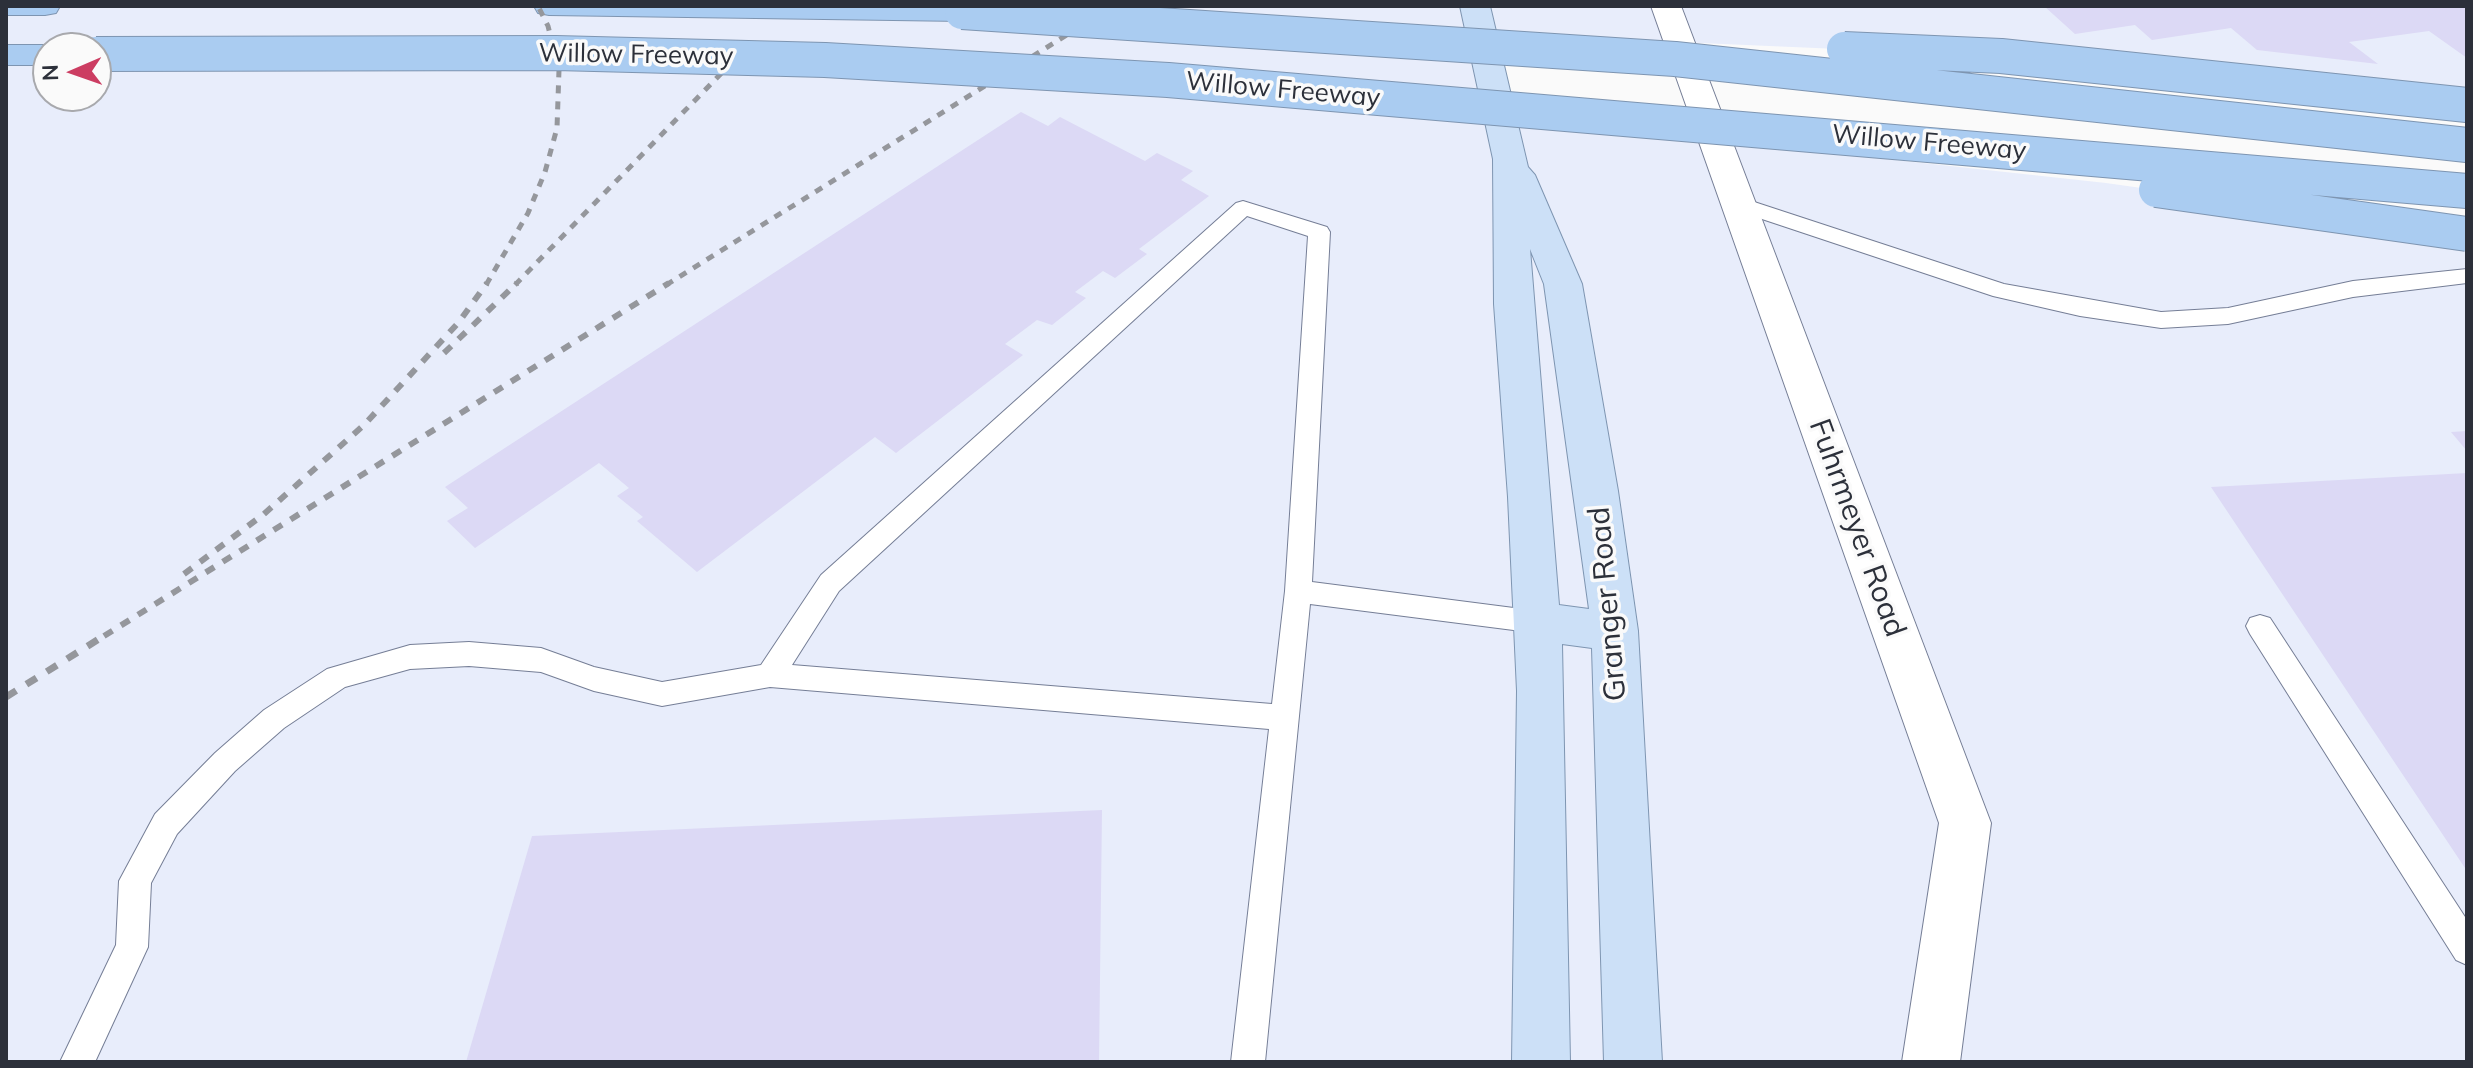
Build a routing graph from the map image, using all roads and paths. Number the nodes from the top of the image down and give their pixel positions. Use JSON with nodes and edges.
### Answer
{"nodes":[{"id":1,"x":6,"y":6,"type":"edge"},
{"id":2,"x":45,"y":6,"type":"edge"},
{"id":3,"x":549,"y":6,"type":"edge"},
{"id":4,"x":1475,"y":6,"type":"edge"},
{"id":5,"x":1666,"y":6,"type":"edge"},
{"id":6,"x":962,"y":12,"type":"junction"},
{"id":7,"x":112,"y":54,"type":"edge"},
{"id":8,"x":6,"y":55,"type":"edge"},
{"id":9,"x":32,"y":55,"type":"edge"},
{"id":10,"x":1168,"y":80,"type":"junction"},
{"id":11,"x":2467,"y":105,"type":"edge"},
{"id":12,"x":2467,"y":145,"type":"edge"},
{"id":13,"x":1510,"y":159,"type":"junction"},
{"id":14,"x":2467,"y":191,"type":"edge"},
{"id":15,"x":1739,"y":204,"type":"junction"},
{"id":16,"x":2467,"y":234,"type":"edge"},
{"id":17,"x":2467,"y":276,"type":"edge"},
{"id":18,"x":1298,"y":591,"type":"junction"},
{"id":19,"x":1537,"y":622,"type":"junction"},
{"id":20,"x":2260,"y":626,"type":"dead end"},
{"id":21,"x":1615,"y":631,"type":"junction"},
{"id":22,"x":770,"y":675,"type":"junction"},
{"id":23,"x":1284,"y":718,"type":"junction"},
{"id":24,"x":2467,"y":949,"type":"edge"},
{"id":25,"x":77,"y":1062,"type":"edge"},
{"id":26,"x":1248,"y":1062,"type":"edge"},
{"id":27,"x":1541,"y":1062,"type":"edge"},
{"id":28,"x":1633,"y":1062,"type":"edge"},
{"id":29,"x":1931,"y":1062,"type":"edge"}],
"edges":[{"from":1,"to":2,"type":"highway"},
{"from":3,"to":6,"type":"highway","name":"Willow Freeway"},
{"from":4,"to":13,"type":"main road","name":"Granger Road"},
{"from":5,"to":15,"type":"street","name":"Fuhrmeyer Road"},
{"from":6,"to":11,"type":"highway","bridge":true},
{"from":6,"to":12,"type":"highway","name":"Willow Freeway","bridge":true},
{"from":7,"to":10,"type":"highway","name":"Willow Freeway","bridge":true},
{"from":8,"to":9,"type":"highway"},
{"from":10,"to":14,"type":"highway","name":"Willow Freeway","bridge":true},
{"from":10,"to":16,"type":"highway","bridge":true},
{"from":13,"to":19,"type":"main road","name":"Granger Road"},
{"from":13,"to":21,"type":"main road","name":"Granger Road"},
{"from":15,"to":17,"type":"lane"},
{"from":15,"to":29,"type":"street","name":"Fuhrmeyer Road"},
{"from":18,"to":19,"type":"lane"},
{"from":18,"to":22,"type":"lane"},
{"from":18,"to":23,"type":"lane"},
{"from":19,"to":21,"type":"main road"},
{"from":19,"to":27,"type":"main road","name":"Granger Road"},
{"from":20,"to":24,"type":"lane"},
{"from":21,"to":28,"type":"main road","name":"Granger Road"},
{"from":22,"to":23,"type":"lane"},
{"from":22,"to":25,"type":"lane"},
{"from":23,"to":26,"type":"lane"}]}
